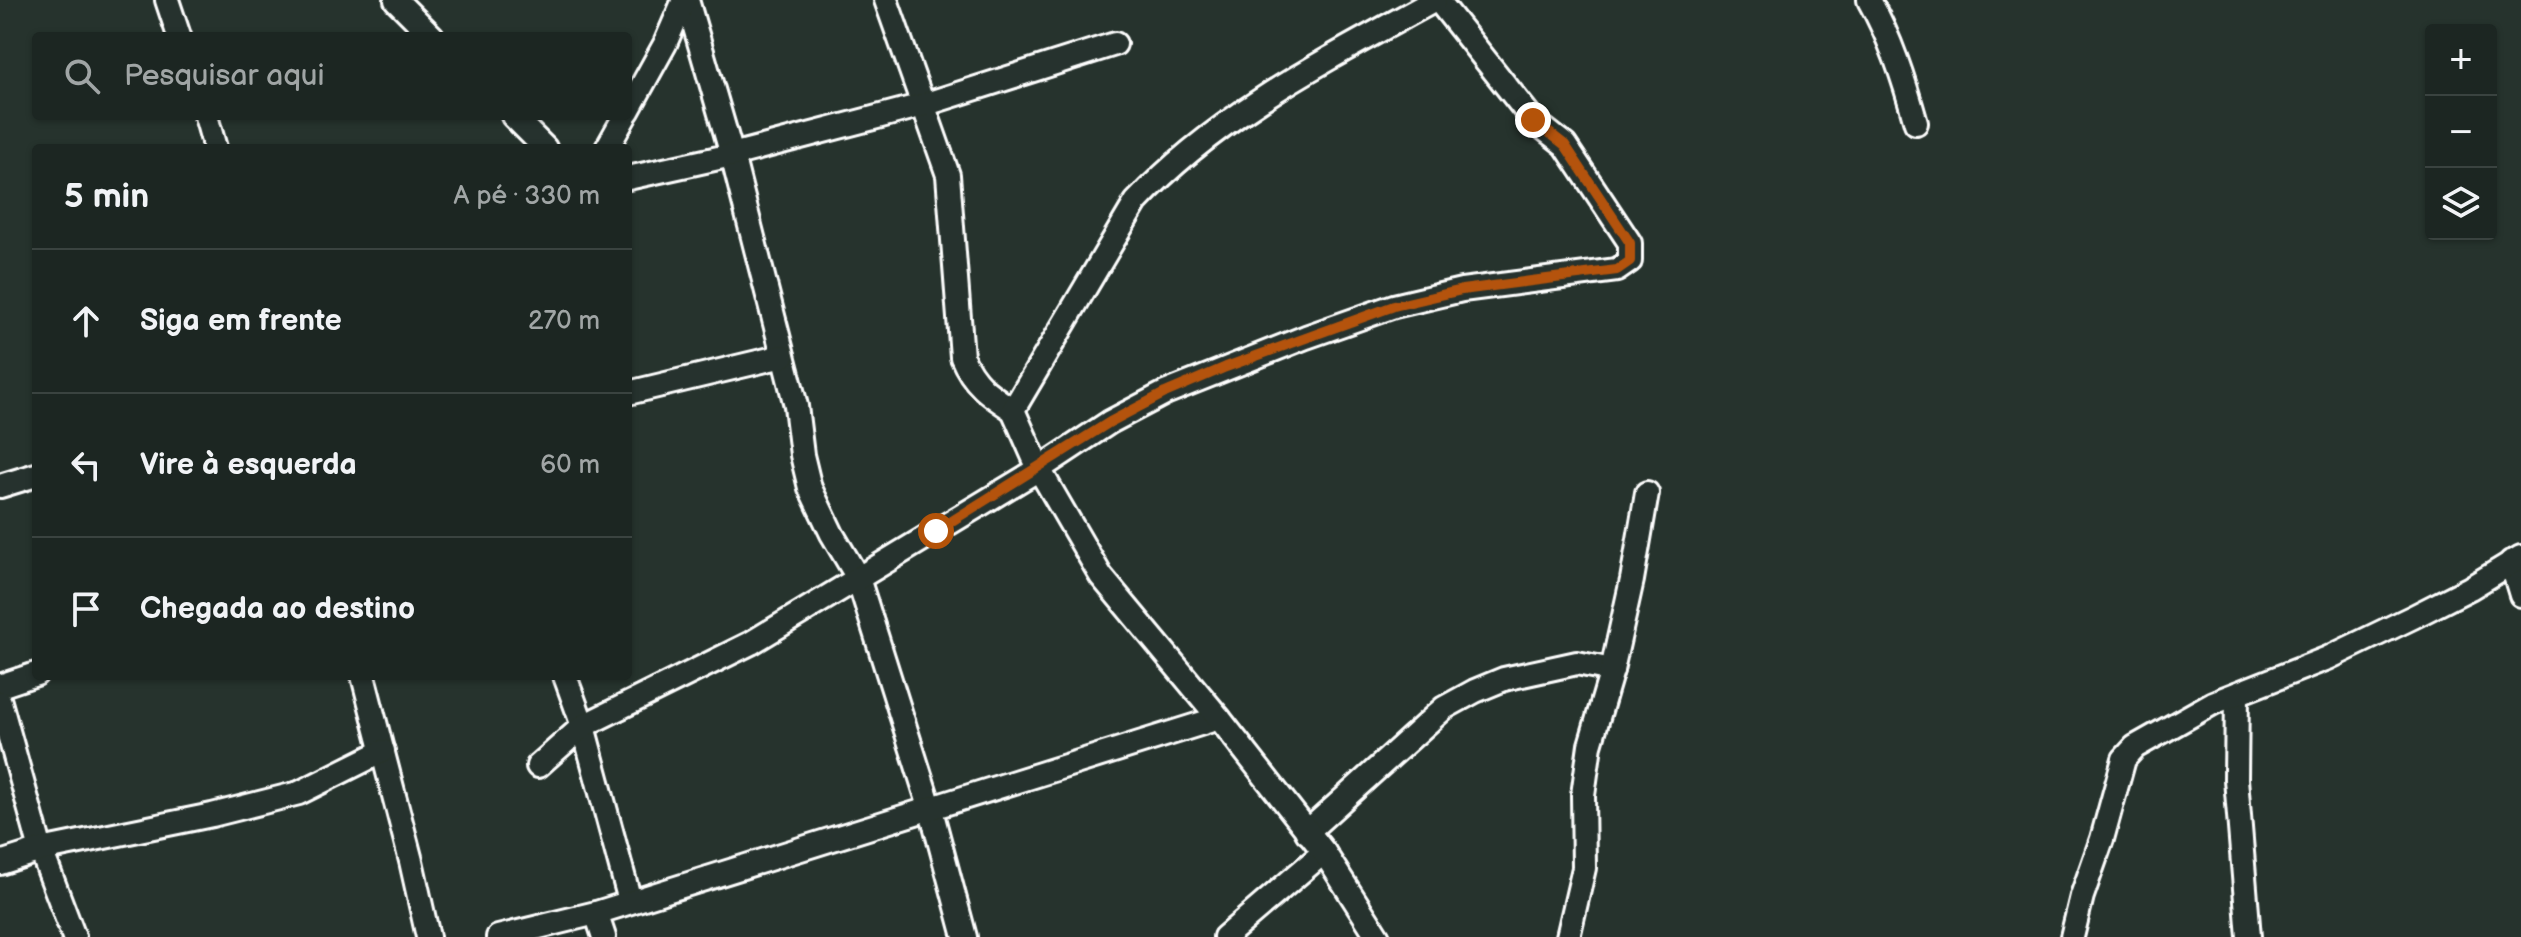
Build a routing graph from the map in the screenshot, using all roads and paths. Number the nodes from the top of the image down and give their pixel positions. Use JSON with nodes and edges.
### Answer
{"nodes":[{"id":1,"x":167,"y":0,"type":"edge"},
{"id":2,"x":396,"y":0,"type":"edge"},
{"id":3,"x":686,"y":0,"type":"edge"},
{"id":4,"x":886,"y":0,"type":"edge"},
{"id":5,"x":1436,"y":0,"type":"edge"},
{"id":6,"x":1869,"y":0,"type":"edge"},
{"id":7,"x":178,"y":32,"type":"edge"},
{"id":8,"x":428,"y":32,"type":"edge"},
{"id":9,"x":1115,"y":44,"type":"dead end"},
{"id":10,"x":632,"y":104,"type":"edge"},
{"id":11,"x":923,"y":105,"type":"junction"},
{"id":12,"x":207,"y":120,"type":"edge"},
{"id":13,"x":517,"y":120,"type":"edge"},
{"id":14,"x":623,"y":120,"type":"edge"},
{"id":15,"x":1916,"y":123,"type":"dead end"},
{"id":16,"x":214,"y":144,"type":"edge"},
{"id":17,"x":541,"y":144,"type":"edge"},
{"id":18,"x":609,"y":144,"type":"edge"},
{"id":19,"x":732,"y":155,"type":"junction"},
{"id":20,"x":632,"y":177,"type":"edge"},
{"id":21,"x":783,"y":356,"type":"junction"},
{"id":22,"x":632,"y":392,"type":"edge"},
{"id":23,"x":1013,"y":410,"type":"junction"},
{"id":24,"x":1039,"y":469,"type":"junction"},
{"id":25,"x":32,"y":476,"type":"edge"},
{"id":26,"x":0,"y":486,"type":"edge"},
{"id":27,"x":1647,"y":493,"type":"dead end"},
{"id":28,"x":2516,"y":560,"type":"edge"},
{"id":29,"x":858,"y":578,"type":"junction"},
{"id":30,"x":2521,"y":595,"type":"edge"},
{"id":31,"x":1612,"y":670,"type":"junction"},
{"id":32,"x":32,"y":675,"type":"edge"},
{"id":33,"x":364,"y":680,"type":"edge"},
{"id":34,"x":566,"y":680,"type":"edge"},
{"id":35,"x":0,"y":686,"type":"edge"},
{"id":36,"x":2237,"y":694,"type":"junction"},
{"id":37,"x":0,"y":702,"type":"edge"},
{"id":38,"x":1219,"y":718,"type":"junction"},
{"id":39,"x":583,"y":726,"type":"junction"},
{"id":40,"x":383,"y":751,"type":"junction"},
{"id":41,"x":538,"y":766,"type":"dead end"},
{"id":42,"x":931,"y":810,"type":"junction"},
{"id":43,"x":1307,"y":832,"type":"junction"},
{"id":44,"x":41,"y":850,"type":"junction"},
{"id":45,"x":1324,"y":852,"type":"junction"},
{"id":46,"x":0,"y":863,"type":"edge"},
{"id":47,"x":630,"y":901,"type":"junction"},
{"id":48,"x":596,"y":913,"type":"junction"},
{"id":49,"x":74,"y":937,"type":"edge"},
{"id":50,"x":428,"y":937,"type":"edge"},
{"id":51,"x":498,"y":937,"type":"edge"},
{"id":52,"x":604,"y":937,"type":"edge"},
{"id":53,"x":965,"y":937,"type":"edge"},
{"id":54,"x":1225,"y":937,"type":"edge"},
{"id":55,"x":1378,"y":937,"type":"edge"},
{"id":56,"x":1568,"y":937,"type":"edge"},
{"id":57,"x":2072,"y":937,"type":"edge"},
{"id":58,"x":2249,"y":937,"type":"edge"}],
"edges":[{"from":1,"to":7,"type":"street"},
{"from":2,"to":8,"type":"street"},
{"from":3,"to":10,"type":"street"},
{"from":3,"to":19,"type":"street"},
{"from":4,"to":11,"type":"street"},
{"from":5,"to":23,"type":"street"},
{"from":5,"to":24,"type":"street"},
{"from":6,"to":15,"type":"street"},
{"from":9,"to":11,"type":"street"},
{"from":11,"to":19,"type":"street"},
{"from":11,"to":23,"type":"street"},
{"from":12,"to":16,"type":"street"},
{"from":13,"to":17,"type":"street"},
{"from":14,"to":18,"type":"street"},
{"from":19,"to":20,"type":"street"},
{"from":19,"to":21,"type":"street"},
{"from":21,"to":22,"type":"street"},
{"from":21,"to":29,"type":"street"},
{"from":23,"to":24,"type":"street"},
{"from":24,"to":29,"type":"street"},
{"from":24,"to":38,"type":"street"},
{"from":25,"to":26,"type":"street"},
{"from":27,"to":31,"type":"street"},
{"from":28,"to":30,"type":"street"},
{"from":28,"to":36,"type":"street"},
{"from":29,"to":39,"type":"street"},
{"from":29,"to":42,"type":"street"},
{"from":31,"to":43,"type":"street"},
{"from":31,"to":56,"type":"street"},
{"from":32,"to":35,"type":"street"},
{"from":33,"to":40,"type":"street"},
{"from":34,"to":39,"type":"street"},
{"from":36,"to":57,"type":"street"},
{"from":36,"to":58,"type":"street"},
{"from":37,"to":44,"type":"street"},
{"from":38,"to":42,"type":"street"},
{"from":38,"to":43,"type":"street"},
{"from":39,"to":41,"type":"street"},
{"from":39,"to":47,"type":"street"},
{"from":40,"to":44,"type":"street"},
{"from":40,"to":50,"type":"street"},
{"from":42,"to":47,"type":"street"},
{"from":42,"to":53,"type":"street"},
{"from":43,"to":45,"type":"street"},
{"from":44,"to":46,"type":"street"},
{"from":44,"to":49,"type":"street"},
{"from":45,"to":54,"type":"street"},
{"from":45,"to":55,"type":"street"},
{"from":47,"to":48,"type":"street"},
{"from":48,"to":51,"type":"street"},
{"from":48,"to":52,"type":"street"}]}
